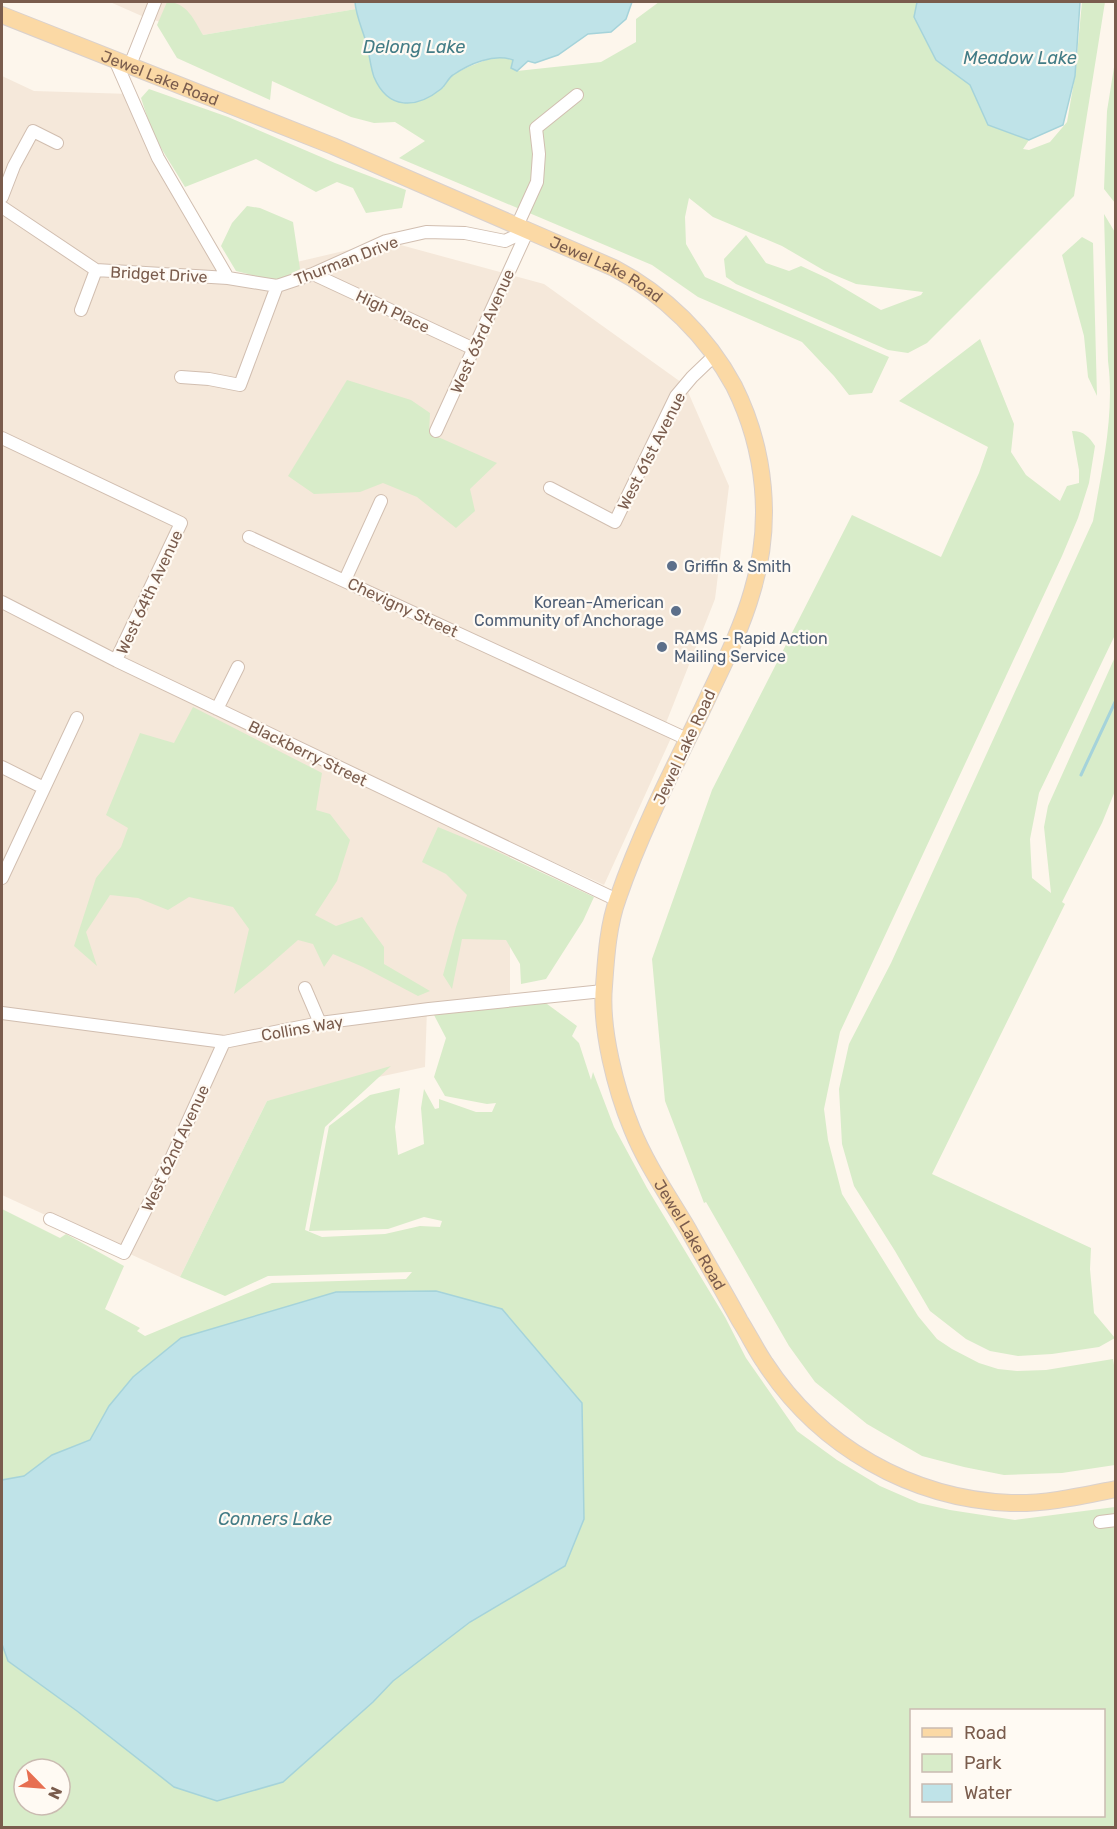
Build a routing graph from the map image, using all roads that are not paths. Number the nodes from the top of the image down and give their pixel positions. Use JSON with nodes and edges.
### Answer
{"nodes":[{"id":1,"x":155,"y":2,"type":"edge"},
{"id":2,"x":2,"y":15,"type":"edge"},
{"id":3,"x":123,"y":62,"type":"junction"},
{"id":4,"x":576,"y":95,"type":"dead end"},
{"id":5,"x":57,"y":143,"type":"dead end"},
{"id":6,"x":2,"y":197,"type":"edge"},
{"id":7,"x":2,"y":207,"type":"edge"},
{"id":8,"x":522,"y":228,"type":"junction"},
{"id":9,"x":96,"y":270,"type":"junction"},
{"id":10,"x":313,"y":274,"type":"junction"},
{"id":11,"x":228,"y":278,"type":"junction"},
{"id":12,"x":277,"y":286,"type":"junction"},
{"id":13,"x":81,"y":310,"type":"dead end"},
{"id":14,"x":474,"y":349,"type":"junction"},
{"id":15,"x":715,"y":355,"type":"junction"},
{"id":16,"x":181,"y":377,"type":"dead end"},
{"id":17,"x":436,"y":431,"type":"dead end"},
{"id":18,"x":2,"y":438,"type":"edge"},
{"id":19,"x":550,"y":488,"type":"dead end"},
{"id":20,"x":381,"y":501,"type":"dead end"},
{"id":21,"x":249,"y":537,"type":"dead end"},
{"id":22,"x":345,"y":580,"type":"junction"},
{"id":23,"x":2,"y":602,"type":"edge"},
{"id":24,"x":116,"y":660,"type":"junction"},
{"id":25,"x":238,"y":667,"type":"dead end"},
{"id":26,"x":217,"y":709,"type":"junction"},
{"id":27,"x":77,"y":718,"type":"dead end"},
{"id":28,"x":687,"y":739,"type":"junction"},
{"id":29,"x":2,"y":767,"type":"edge"},
{"id":30,"x":44,"y":788,"type":"junction"},
{"id":31,"x":2,"y":878,"type":"edge"},
{"id":32,"x":617,"y":900,"type":"junction"},
{"id":33,"x":305,"y":988,"type":"dead end"},
{"id":34,"x":603,"y":991,"type":"junction"},
{"id":35,"x":2,"y":1013,"type":"edge"},
{"id":36,"x":320,"y":1023,"type":"junction"},
{"id":37,"x":224,"y":1042,"type":"junction"},
{"id":38,"x":50,"y":1219,"type":"dead end"},
{"id":39,"x":1116,"y":1490,"type":"edge"},
{"id":40,"x":1116,"y":1520,"type":"edge"},
{"id":41,"x":1100,"y":1522,"type":"dead end"}],
"edges":[{"from":1,"to":3,"type":"street"},
{"from":2,"to":3,"type":"main road","name":"Jewel Lake Road"},
{"from":3,"to":8,"type":"main road","name":"Jewel Lake Road"},
{"from":3,"to":11,"type":"street"},
{"from":4,"to":8,"type":"street","name":"West 63rd Avenue"},
{"from":5,"to":6,"type":"street"},
{"from":7,"to":9,"type":"street","name":"Bridget Drive"},
{"from":8,"to":10,"type":"street","name":"Thurman Drive"},
{"from":8,"to":14,"type":"street","name":"West 63rd Avenue"},
{"from":8,"to":15,"type":"main road","name":"Jewel Lake Road"},
{"from":9,"to":11,"type":"street","name":"Bridget Drive"},
{"from":9,"to":13,"type":"street"},
{"from":10,"to":12,"type":"street","name":"Thurman Drive"},
{"from":10,"to":14,"type":"street","name":"High Place"},
{"from":11,"to":12,"type":"street","name":"Thurman Drive"},
{"from":12,"to":16,"type":"street"},
{"from":14,"to":17,"type":"street","name":"West 63rd Avenue"},
{"from":15,"to":19,"type":"street","name":"West 61st Avenue"},
{"from":15,"to":28,"type":"main road","name":"Jewel Lake Road"},
{"from":18,"to":24,"type":"street","name":"West 64th Avenue"},
{"from":20,"to":22,"type":"street"},
{"from":21,"to":22,"type":"street","name":"Chevigny Street"},
{"from":22,"to":28,"type":"street","name":"Chevigny Street"},
{"from":23,"to":24,"type":"street","name":"Blackberry Street"},
{"from":24,"to":26,"type":"street","name":"Blackberry Street"},
{"from":25,"to":26,"type":"street"},
{"from":26,"to":32,"type":"street","name":"Blackberry Street"},
{"from":27,"to":30,"type":"street"},
{"from":28,"to":32,"type":"main road","name":"Jewel Lake Road"},
{"from":29,"to":30,"type":"street"},
{"from":30,"to":31,"type":"street"},
{"from":32,"to":34,"type":"main road","name":"Jewel Lake Road"},
{"from":33,"to":36,"type":"street"},
{"from":34,"to":36,"type":"street","name":"Collins Way"},
{"from":34,"to":39,"type":"main road","name":"Jewel Lake Road"},
{"from":35,"to":37,"type":"street","name":"Collins Way"},
{"from":36,"to":37,"type":"street","name":"Collins Way"},
{"from":37,"to":38,"type":"street","name":"West 62nd Avenue"},
{"from":40,"to":41,"type":"street"}]}
